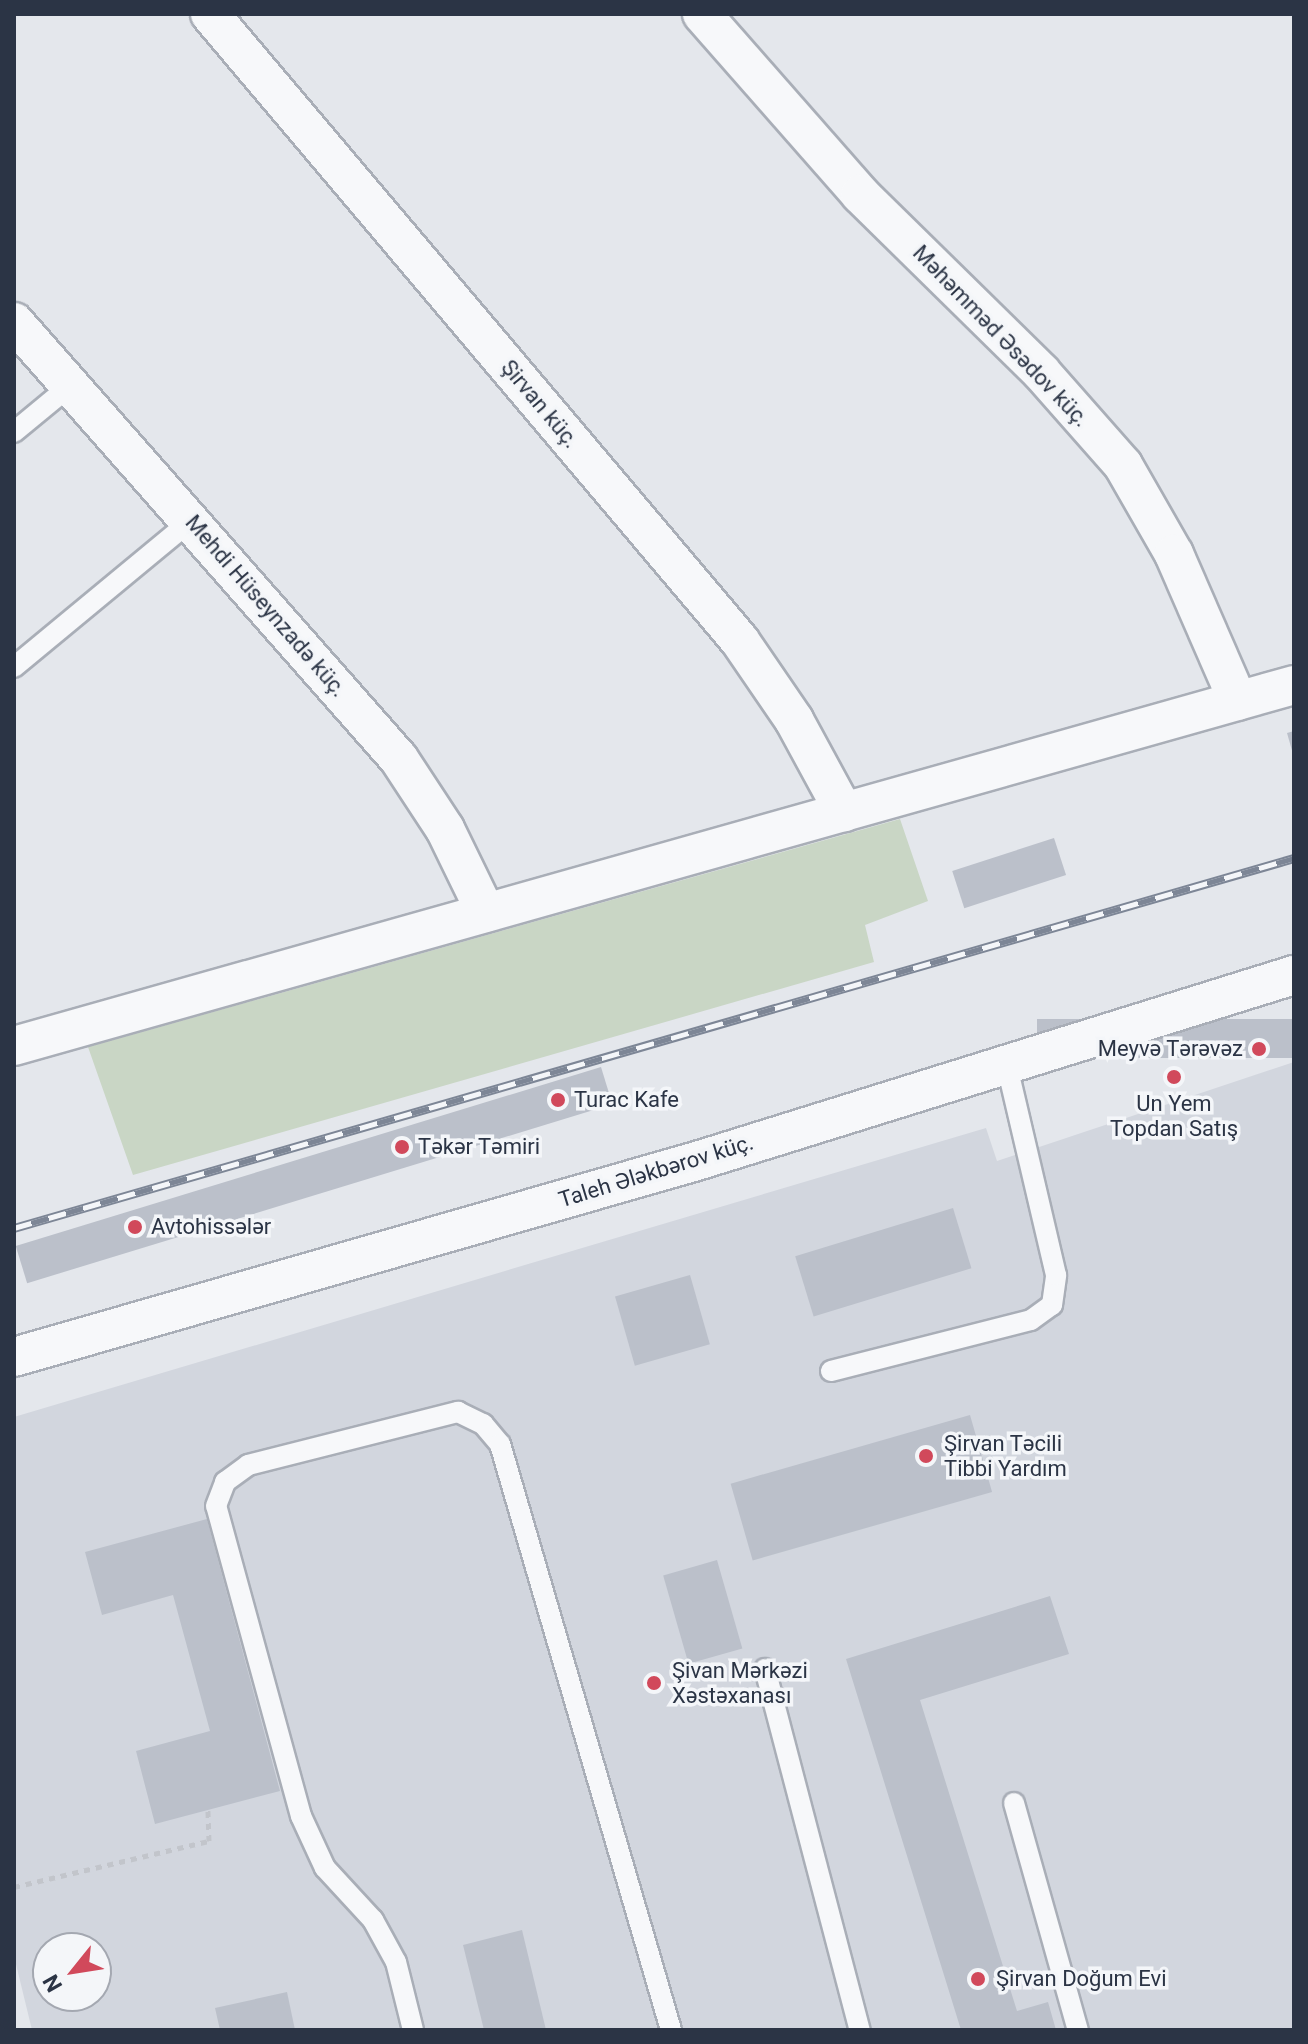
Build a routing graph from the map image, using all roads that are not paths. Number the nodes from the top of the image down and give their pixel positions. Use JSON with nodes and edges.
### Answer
{"nodes":[{"id":1,"x":210,"y":14,"type":"edge"},
{"id":2,"x":702,"y":14,"type":"edge"},
{"id":3,"x":14,"y":322,"type":"edge"},
{"id":4,"x":71,"y":385,"type":"junction"},
{"id":5,"x":14,"y":432,"type":"edge"},
{"id":6,"x":192,"y":520,"type":"junction"},
{"id":7,"x":14,"y":667,"type":"edge"},
{"id":8,"x":1294,"y":685,"type":"edge"},
{"id":9,"x":1238,"y":701,"type":"junction"},
{"id":10,"x":844,"y":812,"type":"junction"},
{"id":11,"x":486,"y":913,"type":"junction"},
{"id":12,"x":1294,"y":975,"type":"edge"},
{"id":13,"x":14,"y":1046,"type":"edge"},
{"id":14,"x":1006,"y":1062,"type":"junction"},
{"id":15,"x":14,"y":1357,"type":"edge"},
{"id":16,"x":831,"y":1371,"type":"dead end"},
{"id":17,"x":765,"y":1669,"type":"dead end"},
{"id":18,"x":1014,"y":1803,"type":"dead end"},
{"id":19,"x":413,"y":2030,"type":"edge"},
{"id":20,"x":671,"y":2030,"type":"edge"},
{"id":21,"x":860,"y":2030,"type":"edge"},
{"id":22,"x":1078,"y":2030,"type":"edge"}],
"edges":[{"from":1,"to":10,"type":"street","name":"Şirvan küç."},
{"from":2,"to":9,"type":"street","name":"Məhəmməd Əsədov küç."},
{"from":3,"to":4,"type":"street","name":"Mehdi Hüseynzadə küç."},
{"from":4,"to":5,"type":"lane"},
{"from":4,"to":6,"type":"street","name":"Mehdi Hüseynzadə küç."},
{"from":6,"to":7,"type":"lane"},
{"from":6,"to":11,"type":"street","name":"Mehdi Hüseynzadə küç."},
{"from":8,"to":9,"type":"street"},
{"from":9,"to":10,"type":"street"},
{"from":10,"to":11,"type":"street"},
{"from":11,"to":13,"type":"street"},
{"from":12,"to":14,"type":"street","name":"Taleh Ələkbərov küç."},
{"from":14,"to":15,"type":"street","name":"Taleh Ələkbərov küç."},
{"from":14,"to":16,"type":"lane"},
{"from":17,"to":21,"type":"lane"},
{"from":18,"to":22,"type":"lane"},
{"from":19,"to":20,"type":"lane"}]}
